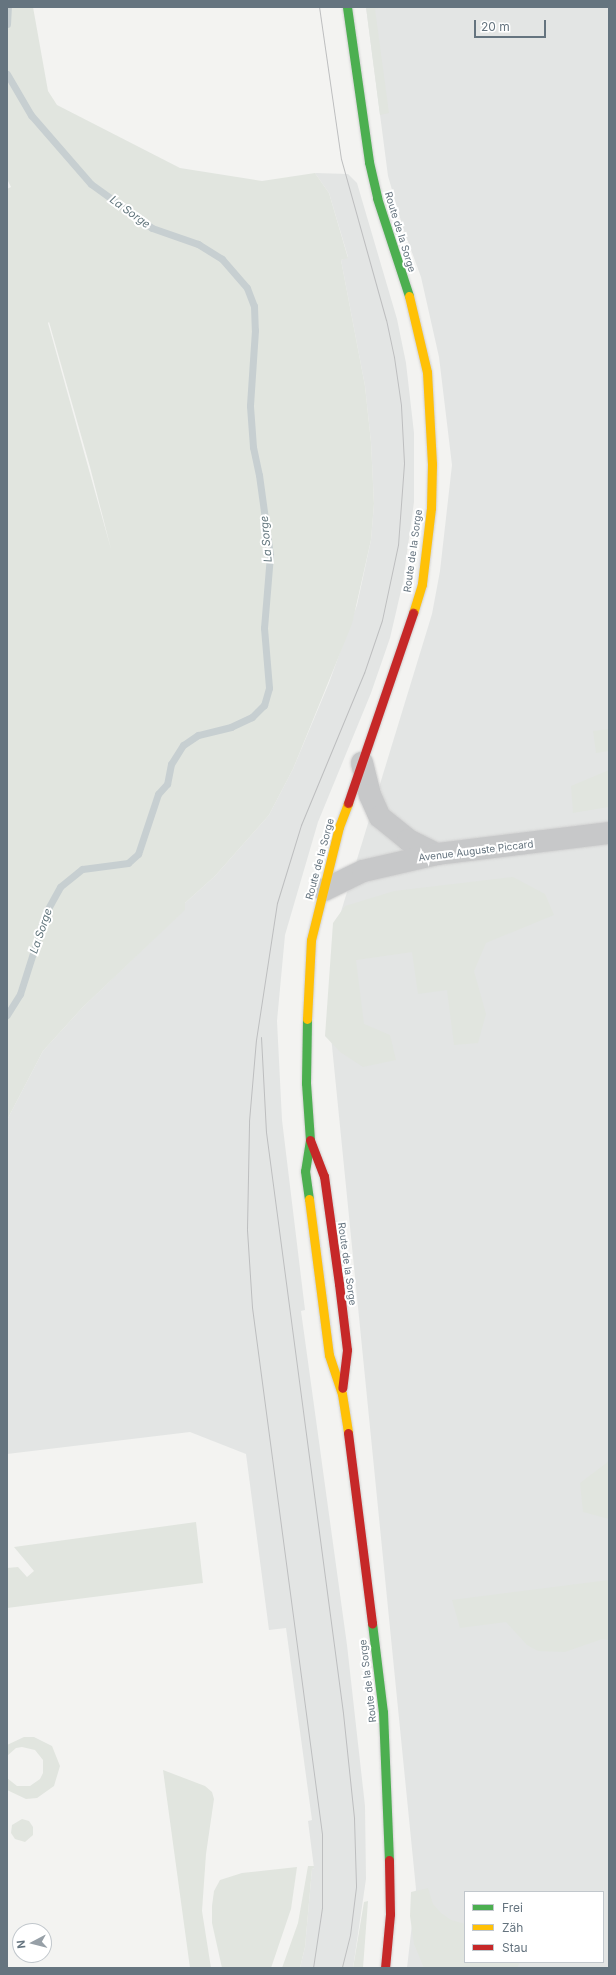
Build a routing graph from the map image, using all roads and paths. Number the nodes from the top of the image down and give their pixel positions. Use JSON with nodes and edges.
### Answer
{"nodes":[{"id":1,"x":347,"y":7,"type":"edge"},
{"id":2,"x":362,"y":763,"type":"junction"},
{"id":3,"x":609,"y":833,"type":"edge"},
{"id":4,"x":437,"y":854,"type":"junction"},
{"id":5,"x":324,"y":890,"type":"junction"},
{"id":6,"x":310,"y":1140,"type":"junction"},
{"id":7,"x":342,"y":1394,"type":"junction"},
{"id":8,"x":385,"y":1968,"type":"edge"}],
"edges":[{"from":1,"to":2,"type":"street","name":"Route de la Sorge"},
{"from":2,"to":4,"type":"street"},
{"from":2,"to":5,"type":"street","name":"Route de la Sorge"},
{"from":3,"to":4,"type":"street","name":"Avenue Auguste Piccard"},
{"from":4,"to":5,"type":"street","name":"Avenue Auguste Piccard"},
{"from":5,"to":6,"type":"street","name":"Route de la Sorge"},
{"from":6,"to":7,"type":"street","name":"Route de la Sorge"},
{"from":6,"to":7,"type":"street","name":"Route de la Sorge"},
{"from":7,"to":8,"type":"street","name":"Route de la Sorge"}]}
